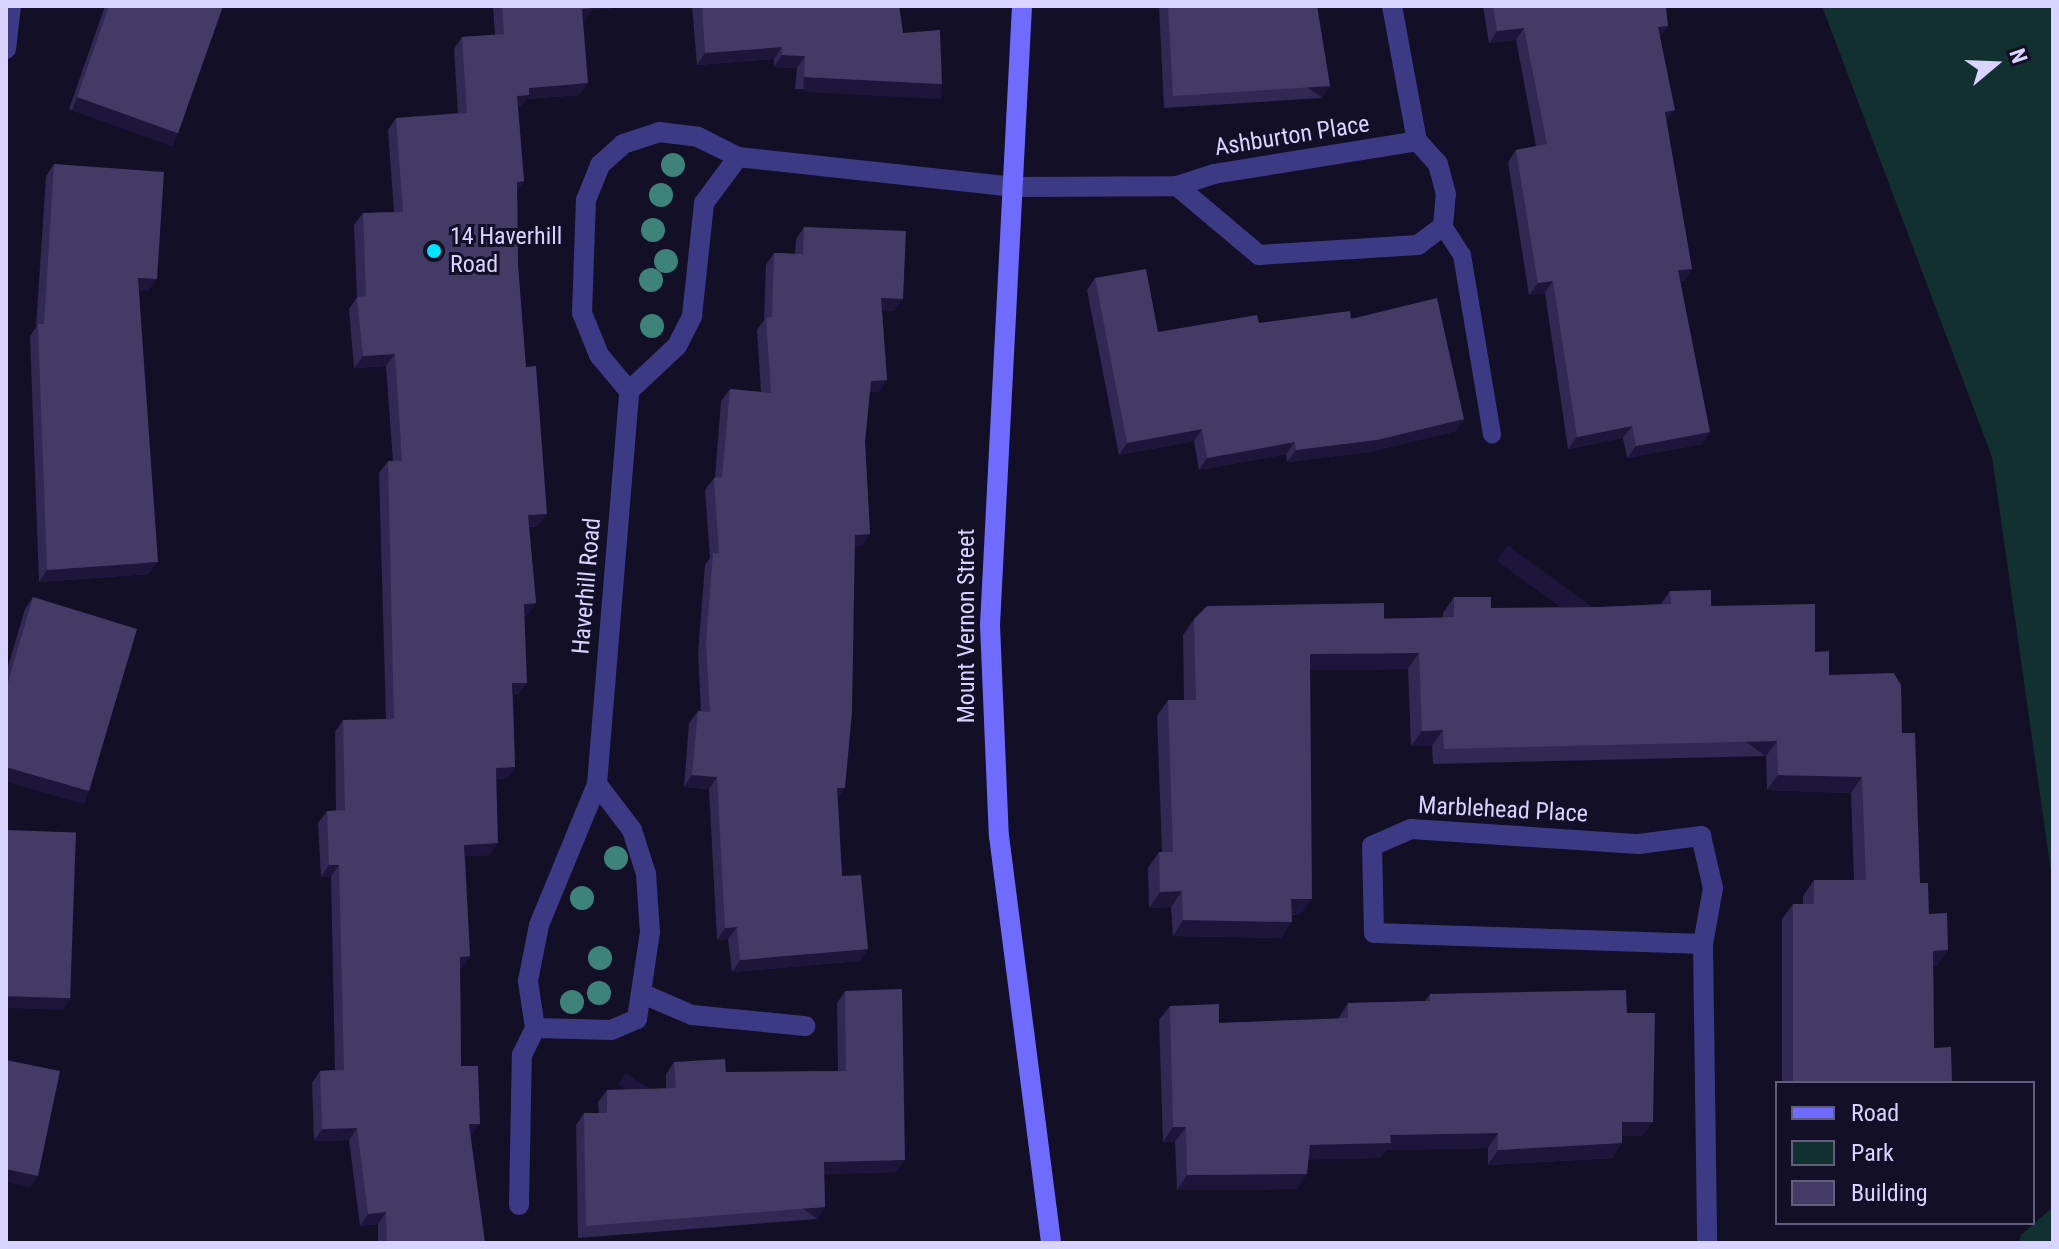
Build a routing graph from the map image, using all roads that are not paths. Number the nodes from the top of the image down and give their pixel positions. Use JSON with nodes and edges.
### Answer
{"nodes":[{"id":1,"x":11,"y":6,"type":"edge"},
{"id":2,"x":1022,"y":6,"type":"edge"},
{"id":3,"x":1392,"y":6,"type":"edge"},
{"id":4,"x":6,"y":49,"type":"edge"},
{"id":5,"x":1417,"y":141,"type":"junction"},
{"id":6,"x":738,"y":157,"type":"junction"},
{"id":7,"x":1177,"y":186,"type":"junction"},
{"id":8,"x":1012,"y":187,"type":"junction"},
{"id":9,"x":1443,"y":226,"type":"junction"},
{"id":10,"x":629,"y":391,"type":"junction"},
{"id":11,"x":1492,"y":435,"type":"dead end"},
{"id":12,"x":597,"y":784,"type":"junction"},
{"id":13,"x":1703,"y":944,"type":"junction"},
{"id":14,"x":643,"y":994,"type":"junction"},
{"id":15,"x":805,"y":1026,"type":"dead end"},
{"id":16,"x":535,"y":1028,"type":"junction"},
{"id":17,"x":519,"y":1205,"type":"dead end"},
{"id":18,"x":1051,"y":1243,"type":"edge"},
{"id":19,"x":1707,"y":1243,"type":"edge"}],
"edges":[{"from":1,"to":4,"type":"street"},
{"from":2,"to":8,"type":"street","name":"Mount Vernon Street"},
{"from":3,"to":5,"type":"street"},
{"from":5,"to":7,"type":"street","name":"Ashburton Place"},
{"from":5,"to":9,"type":"street"},
{"from":6,"to":8,"type":"street"},
{"from":6,"to":10,"type":"street"},
{"from":6,"to":10,"type":"street"},
{"from":7,"to":8,"type":"street","name":"Ashburton Place"},
{"from":7,"to":9,"type":"street"},
{"from":8,"to":18,"type":"street","name":"Mount Vernon Street"},
{"from":9,"to":11,"type":"lane"},
{"from":10,"to":12,"type":"street","name":"Haverhill Road"},
{"from":12,"to":14,"type":"street"},
{"from":12,"to":16,"type":"street","name":"Haverhill Road"},
{"from":13,"to":13,"type":"street","name":"Marblehead Place"},
{"from":13,"to":19,"type":"street","name":"Marblehead Place"},
{"from":14,"to":15,"type":"street"},
{"from":14,"to":16,"type":"street"},
{"from":16,"to":17,"type":"street"}]}
